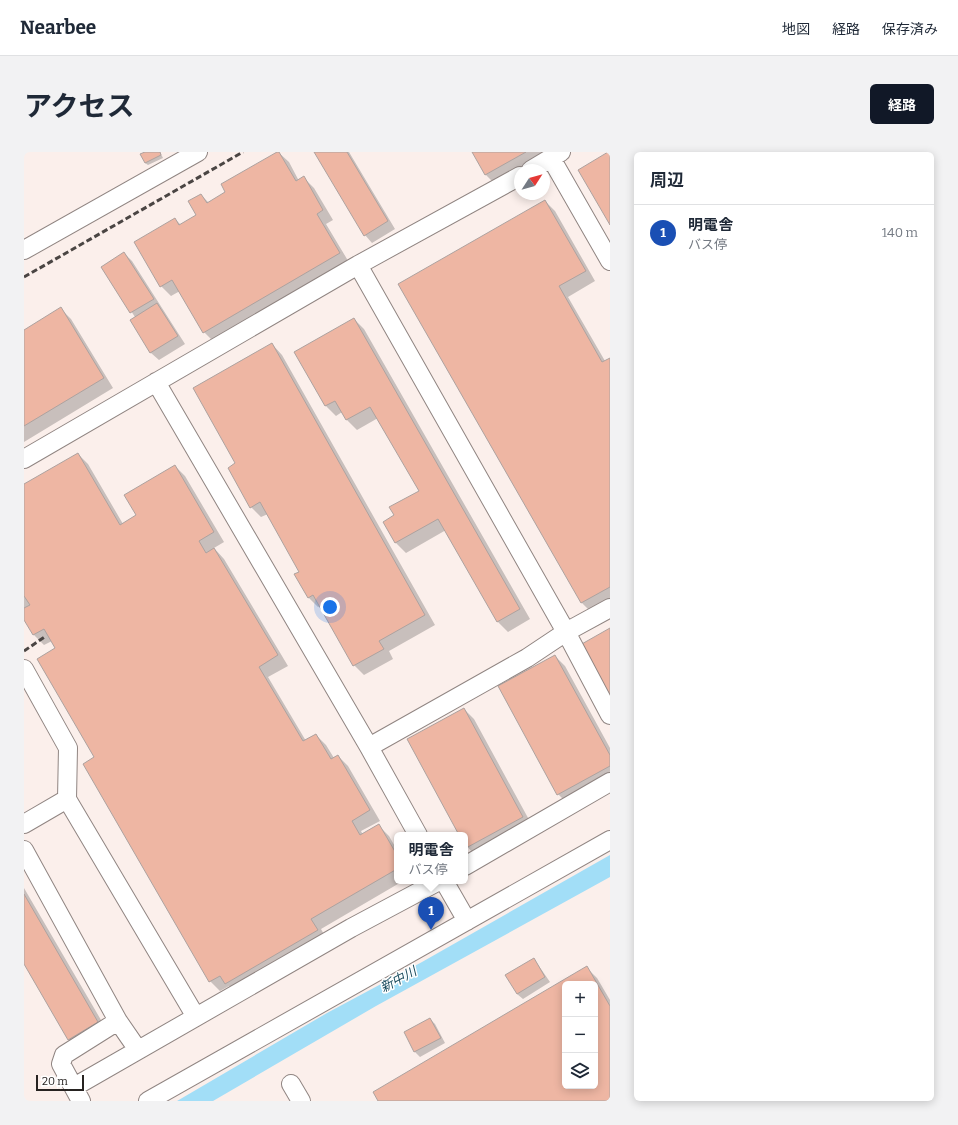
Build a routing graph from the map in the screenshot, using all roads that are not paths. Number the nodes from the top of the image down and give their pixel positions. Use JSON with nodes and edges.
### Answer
{"nodes":[{"id":1,"x":198,"y":152,"type":"edge"},
{"id":2,"x":556,"y":155,"type":"edge"},
{"id":3,"x":540,"y":164,"type":"edge"},
{"id":4,"x":514,"y":179,"type":"edge"},
{"id":5,"x":24,"y":250,"type":"edge"},
{"id":6,"x":610,"y":261,"type":"edge"},
{"id":7,"x":358,"y":265,"type":"junction"},
{"id":8,"x":156,"y":382,"type":"junction"},
{"id":9,"x":24,"y":458,"type":"edge"},
{"id":10,"x":610,"y":608,"type":"edge"},
{"id":11,"x":566,"y":632,"type":"junction"},
{"id":12,"x":24,"y":669,"type":"edge"},
{"id":13,"x":610,"y":715,"type":"edge"},
{"id":14,"x":369,"y":747,"type":"junction"},
{"id":15,"x":610,"y":782,"type":"edge"},
{"id":16,"x":67,"y":799,"type":"junction"},
{"id":17,"x":24,"y":824,"type":"edge"},
{"id":18,"x":416,"y":832,"type":"edge"},
{"id":19,"x":610,"y":840,"type":"edge"},
{"id":20,"x":24,"y":850,"type":"edge"},
{"id":21,"x":468,"y":864,"type":"edge"},
{"id":22,"x":433,"y":884,"type":"edge"},
{"id":23,"x":446,"y":884,"type":"edge"},
{"id":24,"x":467,"y":921,"type":"junction"},
{"id":25,"x":196,"y":1017,"type":"junction"},
{"id":26,"x":118,"y":1021,"type":"junction"},
{"id":27,"x":138,"y":1050,"type":"junction"},
{"id":28,"x":291,"y":1084,"type":"dead end"},
{"id":29,"x":77,"y":1094,"type":"edge"},
{"id":30,"x":148,"y":1101,"type":"edge"},
{"id":31,"x":301,"y":1101,"type":"edge"}],
"edges":[{"from":1,"to":5,"type":"street"},
{"from":2,"to":3,"type":"street"},
{"from":2,"to":6,"type":"street"},
{"from":4,"to":7,"type":"street"},
{"from":7,"to":8,"type":"street"},
{"from":7,"to":11,"type":"street"},
{"from":8,"to":9,"type":"street"},
{"from":8,"to":14,"type":"street"},
{"from":10,"to":11,"type":"street"},
{"from":11,"to":13,"type":"street"},
{"from":11,"to":14,"type":"street"},
{"from":12,"to":16,"type":"street"},
{"from":14,"to":18,"type":"street"},
{"from":15,"to":21,"type":"street"},
{"from":16,"to":17,"type":"street"},
{"from":16,"to":25,"type":"street"},
{"from":19,"to":24,"type":"street"},
{"from":20,"to":26,"type":"street"},
{"from":22,"to":25,"type":"street"},
{"from":23,"to":24,"type":"street"},
{"from":24,"to":30,"type":"street"},
{"from":25,"to":27,"type":"street"},
{"from":26,"to":27,"type":"street"},
{"from":26,"to":29,"type":"street"},
{"from":27,"to":29,"type":"street"},
{"from":28,"to":31,"type":"street"}]}
